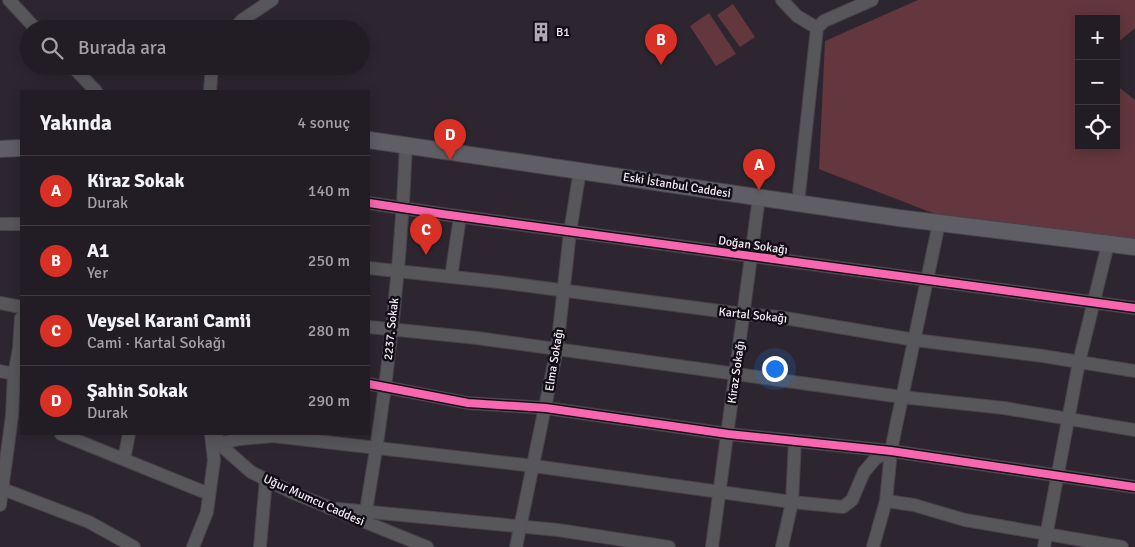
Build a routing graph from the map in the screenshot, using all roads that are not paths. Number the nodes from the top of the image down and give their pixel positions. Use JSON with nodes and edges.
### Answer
{"nodes":[{"id":1,"x":9,"y":0,"type":"edge"},
{"id":2,"x":272,"y":0,"type":"edge"},
{"id":3,"x":782,"y":0,"type":"edge"},
{"id":4,"x":872,"y":0,"type":"edge"},
{"id":5,"x":28,"y":20,"type":"edge"},
{"id":6,"x":242,"y":20,"type":"edge"},
{"id":7,"x":817,"y":28,"type":"junction"},
{"id":8,"x":81,"y":75,"type":"edge"},
{"id":9,"x":211,"y":75,"type":"edge"},
{"id":10,"x":95,"y":90,"type":"edge"},
{"id":11,"x":210,"y":90,"type":"edge"},
{"id":12,"x":370,"y":140,"type":"edge"},
{"id":13,"x":406,"y":145,"type":"junction"},
{"id":14,"x":0,"y":148,"type":"edge"},
{"id":15,"x":20,"y":148,"type":"edge"},
{"id":16,"x":580,"y":170,"type":"junction"},
{"id":17,"x":759,"y":197,"type":"junction"},
{"id":18,"x":370,"y":203,"type":"edge"},
{"id":19,"x":798,"y":203,"type":"junction"},
{"id":20,"x":403,"y":209,"type":"junction"},
{"id":21,"x":460,"y":217,"type":"junction"},
{"id":22,"x":940,"y":223,"type":"junction"},
{"id":23,"x":0,"y":224,"type":"edge"},
{"id":24,"x":20,"y":224,"type":"edge"},
{"id":25,"x":570,"y":232,"type":"junction"},
{"id":26,"x":1108,"y":244,"type":"junction"},
{"id":27,"x":1135,"y":247,"type":"edge"},
{"id":28,"x":751,"y":256,"type":"junction"},
{"id":29,"x":370,"y":268,"type":"edge"},
{"id":30,"x":398,"y":271,"type":"junction"},
{"id":31,"x":451,"y":277,"type":"junction"},
{"id":32,"x":927,"y":281,"type":"junction"},
{"id":33,"x":563,"y":291,"type":"junction"},
{"id":34,"x":1094,"y":302,"type":"junction"},
{"id":35,"x":0,"y":304,"type":"edge"},
{"id":36,"x":20,"y":306,"type":"edge"},
{"id":37,"x":1135,"y":308,"type":"edge"},
{"id":38,"x":744,"y":314,"type":"junction"},
{"id":39,"x":370,"y":327,"type":"edge"},
{"id":40,"x":392,"y":330,"type":"junction"},
{"id":41,"x":915,"y":340,"type":"junction"},
{"id":42,"x":20,"y":349,"type":"edge"},
{"id":43,"x":557,"y":349,"type":"junction"},
{"id":44,"x":1079,"y":362,"type":"junction"},
{"id":45,"x":0,"y":371,"type":"edge"},
{"id":46,"x":1135,"y":371,"type":"edge"},
{"id":47,"x":14,"y":374,"type":"junction"},
{"id":48,"x":735,"y":374,"type":"junction"},
{"id":49,"x":370,"y":384,"type":"edge"},
{"id":50,"x":385,"y":386,"type":"junction"},
{"id":51,"x":902,"y":397,"type":"junction"},
{"id":52,"x":546,"y":408,"type":"junction"},
{"id":53,"x":17,"y":417,"type":"edge"},
{"id":54,"x":1067,"y":418,"type":"junction"},
{"id":55,"x":5,"y":430,"type":"edge"},
{"id":56,"x":1135,"y":430,"type":"edge"},
{"id":57,"x":728,"y":434,"type":"junction"},
{"id":58,"x":64,"y":435,"type":"edge"},
{"id":59,"x":129,"y":435,"type":"edge"},
{"id":60,"x":215,"y":437,"type":"edge"},
{"id":61,"x":795,"y":441,"type":"junction"},
{"id":62,"x":377,"y":447,"type":"junction"},
{"id":63,"x":891,"y":451,"type":"junction"},
{"id":64,"x":124,"y":459,"type":"junction"},
{"id":65,"x":534,"y":466,"type":"junction"},
{"id":66,"x":1056,"y":476,"type":"junction"},
{"id":67,"x":266,"y":480,"type":"junction"},
{"id":68,"x":1135,"y":487,"type":"edge"},
{"id":69,"x":1,"y":488,"type":"edge"},
{"id":70,"x":720,"y":491,"type":"junction"},
{"id":71,"x":209,"y":494,"type":"junction"},
{"id":72,"x":886,"y":501,"type":"junction"},
{"id":73,"x":792,"y":502,"type":"junction"},
{"id":74,"x":0,"y":505,"type":"edge"},
{"id":75,"x":329,"y":508,"type":"junction"},
{"id":76,"x":366,"y":511,"type":"junction"},
{"id":77,"x":521,"y":526,"type":"junction"},
{"id":78,"x":1045,"y":541,"type":"edge"},
{"id":79,"x":134,"y":547,"type":"edge"},
{"id":80,"x":193,"y":547,"type":"edge"},
{"id":81,"x":260,"y":547,"type":"edge"},
{"id":82,"x":427,"y":547,"type":"edge"},
{"id":83,"x":516,"y":547,"type":"edge"},
{"id":84,"x":670,"y":547,"type":"edge"},
{"id":85,"x":712,"y":547,"type":"edge"},
{"id":86,"x":782,"y":547,"type":"edge"},
{"id":87,"x":873,"y":547,"type":"edge"},
{"id":88,"x":1122,"y":547,"type":"edge"}],
"edges":[{"from":1,"to":5,"type":"street"},
{"from":2,"to":6,"type":"street"},
{"from":3,"to":7,"type":"street"},
{"from":4,"to":7,"type":"street"},
{"from":7,"to":19,"type":"street"},
{"from":8,"to":10,"type":"street"},
{"from":9,"to":11,"type":"street"},
{"from":12,"to":13,"type":"main road","name":"Eski İstanbul Caddesi"},
{"from":13,"to":16,"type":"main road","name":"Eski İstanbul Caddesi"},
{"from":13,"to":20,"type":"street","name":"2237. Sokak"},
{"from":14,"to":15,"type":"main road"},
{"from":16,"to":17,"type":"main road","name":"Eski İstanbul Caddesi"},
{"from":16,"to":25,"type":"street","name":"Elma Sokağı"},
{"from":17,"to":19,"type":"main road","name":"Eski İstanbul Caddesi"},
{"from":17,"to":28,"type":"street","name":"Kiraz Sokağı"},
{"from":18,"to":20,"type":"street","name":"Doğan Sokağı"},
{"from":19,"to":22,"type":"main road","name":"Eski İstanbul Caddesi"},
{"from":20,"to":21,"type":"street","name":"Doğan Sokağı"},
{"from":20,"to":30,"type":"street","name":"2237. Sokak"},
{"from":21,"to":25,"type":"street","name":"Doğan Sokağı"},
{"from":21,"to":31,"type":"street"},
{"from":22,"to":26,"type":"main road","name":"Eski İstanbul Caddesi"},
{"from":22,"to":32,"type":"street"},
{"from":23,"to":24,"type":"street"},
{"from":25,"to":28,"type":"street","name":"Doğan Sokağı"},
{"from":25,"to":33,"type":"street","name":"Elma Sokağı"},
{"from":26,"to":27,"type":"main road","name":"Eski İstanbul Caddesi"},
{"from":26,"to":34,"type":"street"},
{"from":28,"to":32,"type":"street","name":"Doğan Sokağı"},
{"from":28,"to":38,"type":"street","name":"Kiraz Sokağı"},
{"from":29,"to":30,"type":"street","name":"Kartal Sokağı"},
{"from":30,"to":31,"type":"street","name":"Kartal Sokağı"},
{"from":30,"to":40,"type":"street","name":"2237. Sokak"},
{"from":31,"to":33,"type":"street","name":"Kartal Sokağı"},
{"from":32,"to":34,"type":"street","name":"Doğan Sokağı"},
{"from":32,"to":41,"type":"street"},
{"from":33,"to":38,"type":"street","name":"Kartal Sokağı"},
{"from":33,"to":43,"type":"street","name":"Elma Sokağı"},
{"from":34,"to":37,"type":"street","name":"Doğan Sokağı"},
{"from":34,"to":44,"type":"street"},
{"from":35,"to":36,"type":"street"},
{"from":38,"to":41,"type":"street","name":"Kartal Sokağı"},
{"from":38,"to":48,"type":"street","name":"Kiraz Sokağı"},
{"from":39,"to":40,"type":"street"},
{"from":40,"to":43,"type":"street"},
{"from":40,"to":50,"type":"street","name":"2237. Sokak"},
{"from":41,"to":44,"type":"street","name":"Kartal Sokağı"},
{"from":41,"to":51,"type":"street"},
{"from":42,"to":47,"type":"street"},
{"from":43,"to":48,"type":"street"},
{"from":43,"to":52,"type":"street","name":"Elma Sokağı"},
{"from":44,"to":46,"type":"street","name":"Kartal Sokağı"},
{"from":44,"to":54,"type":"street"},
{"from":45,"to":47,"type":"street"},
{"from":47,"to":53,"type":"street"},
{"from":48,"to":51,"type":"street"},
{"from":48,"to":57,"type":"street","name":"Kiraz Sokağı"},
{"from":49,"to":50,"type":"street"},
{"from":50,"to":52,"type":"street"},
{"from":50,"to":62,"type":"street","name":"2237. Sokak"},
{"from":51,"to":54,"type":"street"},
{"from":51,"to":63,"type":"street"},
{"from":52,"to":57,"type":"street"},
{"from":52,"to":65,"type":"street","name":"Elma Sokağı"},
{"from":53,"to":55,"type":"street"},
{"from":54,"to":56,"type":"street"},
{"from":54,"to":66,"type":"street"},
{"from":55,"to":69,"type":"street"},
{"from":57,"to":61,"type":"street"},
{"from":57,"to":70,"type":"street","name":"Kiraz Sokağı"},
{"from":58,"to":64,"type":"street"},
{"from":59,"to":64,"type":"street"},
{"from":60,"to":62,"type":"street"},
{"from":60,"to":67,"type":"street","name":"Uğur Mumcu Caddesi"},
{"from":60,"to":71,"type":"street"},
{"from":61,"to":63,"type":"street"},
{"from":61,"to":73,"type":"street"},
{"from":62,"to":65,"type":"street"},
{"from":62,"to":76,"type":"street","name":"2237. Sokak"},
{"from":63,"to":66,"type":"street"},
{"from":63,"to":72,"type":"street"},
{"from":63,"to":73,"type":"street"},
{"from":64,"to":71,"type":"street"},
{"from":65,"to":70,"type":"street"},
{"from":65,"to":77,"type":"street","name":"Elma Sokağı"},
{"from":66,"to":68,"type":"street"},
{"from":66,"to":78,"type":"street"},
{"from":67,"to":75,"type":"street","name":"Uğur Mumcu Caddesi"},
{"from":67,"to":81,"type":"street"},
{"from":69,"to":74,"type":"street"},
{"from":69,"to":79,"type":"street"},
{"from":70,"to":73,"type":"street"},
{"from":70,"to":85,"type":"street","name":"Kiraz Sokağı"},
{"from":71,"to":80,"type":"street"},
{"from":72,"to":78,"type":"street"},
{"from":72,"to":87,"type":"street"},
{"from":73,"to":86,"type":"street"},
{"from":75,"to":76,"type":"street"},
{"from":75,"to":82,"type":"street","name":"Uğur Mumcu Caddesi"},
{"from":76,"to":77,"type":"street"},
{"from":77,"to":83,"type":"street","name":"Elma Sokağı"},
{"from":77,"to":84,"type":"street"},
{"from":78,"to":88,"type":"street"}]}
